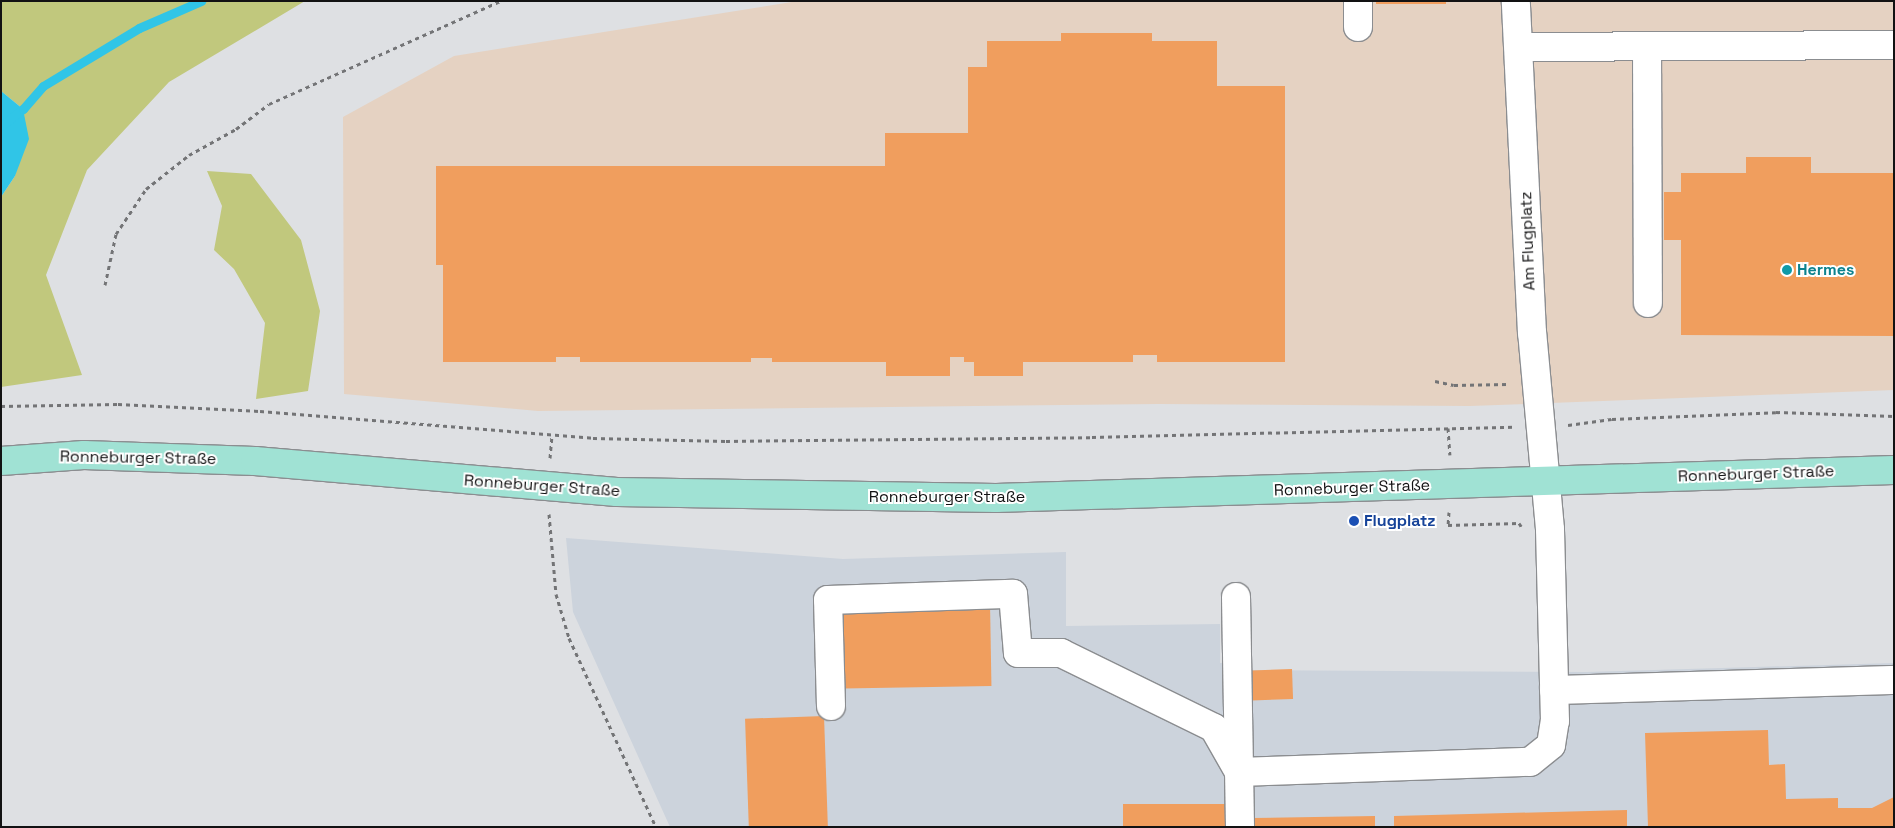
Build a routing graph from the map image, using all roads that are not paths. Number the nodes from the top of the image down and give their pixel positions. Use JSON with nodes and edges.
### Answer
{"nodes":[{"id":1,"x":1516,"y":1,"type":"edge"},
{"id":2,"x":1647,"y":46,"type":"junction"},
{"id":3,"x":1894,"y":46,"type":"edge"},
{"id":4,"x":1520,"y":47,"type":"junction"},
{"id":5,"x":1648,"y":303,"type":"dead end"},
{"id":6,"x":1,"y":461,"type":"edge"},
{"id":7,"x":1894,"y":470,"type":"edge"},
{"id":8,"x":1547,"y":481,"type":"junction"},
{"id":9,"x":1236,"y":597,"type":"dead end"},
{"id":10,"x":1894,"y":680,"type":"edge"},
{"id":11,"x":1554,"y":690,"type":"junction"},
{"id":12,"x":831,"y":706,"type":"dead end"},
{"id":13,"x":1239,"y":772,"type":"junction"},
{"id":14,"x":1240,"y":827,"type":"edge"}],
"edges":[{"from":1,"to":4,"type":"street","name":"Am Flugplatz"},
{"from":2,"to":3,"type":"street"},
{"from":2,"to":4,"type":"street"},
{"from":2,"to":5,"type":"street"},
{"from":4,"to":8,"type":"street","name":"Am Flugplatz"},
{"from":6,"to":8,"type":"main road","name":"Ronneburger Straße"},
{"from":7,"to":8,"type":"main road","name":"Ronneburger Straße"},
{"from":8,"to":11,"type":"street","name":"Am Flugplatz"},
{"from":9,"to":13,"type":"street"},
{"from":10,"to":11,"type":"street"},
{"from":11,"to":13,"type":"street","name":"Am Flugplatz"},
{"from":12,"to":13,"type":"street"},
{"from":13,"to":14,"type":"street"}]}
